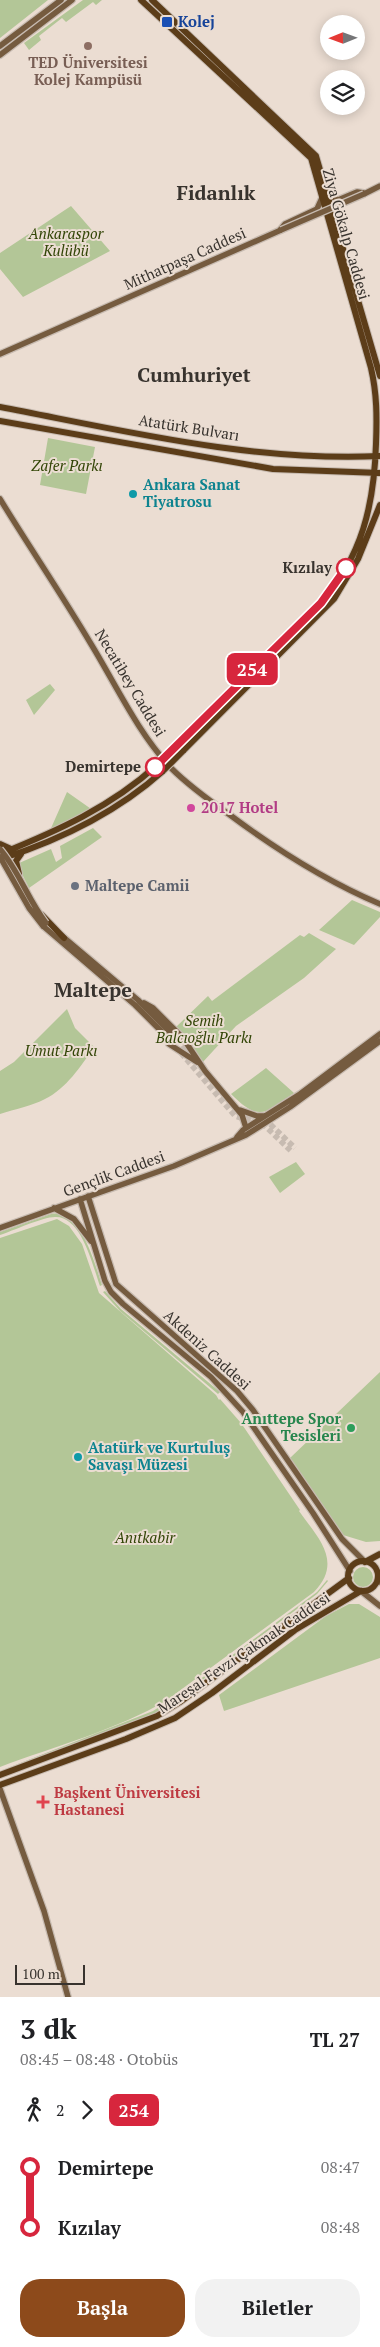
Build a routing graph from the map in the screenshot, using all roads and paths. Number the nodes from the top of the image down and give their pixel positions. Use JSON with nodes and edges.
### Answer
{"nodes":[{"id":1,"x":60,"y":0,"type":"edge"},
{"id":2,"x":72,"y":0,"type":"edge"},
{"id":3,"x":141,"y":0,"type":"edge"},
{"id":4,"x":152,"y":0,"type":"edge"},
{"id":5,"x":0,"y":46,"type":"edge"},
{"id":6,"x":0,"y":56,"type":"edge"},
{"id":7,"x":380,"y":186,"type":"edge"},
{"id":8,"x":364,"y":194,"type":"junction"},
{"id":9,"x":326,"y":195,"type":"junction"},
{"id":10,"x":281,"y":230,"type":"junction"},
{"id":11,"x":0,"y":354,"type":"edge"},
{"id":12,"x":380,"y":376,"type":"edge"},
{"id":13,"x":0,"y":406,"type":"edge"},
{"id":14,"x":0,"y":421,"type":"edge"},
{"id":15,"x":378,"y":456,"type":"edge"},
{"id":16,"x":377,"y":473,"type":"edge"},
{"id":17,"x":0,"y":500,"type":"edge"},
{"id":18,"x":380,"y":505,"type":"edge"},
{"id":19,"x":0,"y":844,"type":"edge"},
{"id":20,"x":0,"y":849,"type":"edge"},
{"id":21,"x":11,"y":849,"type":"junction"},
{"id":22,"x":22,"y":852,"type":"junction"},
{"id":23,"x":0,"y":857,"type":"edge"},
{"id":24,"x":380,"y":904,"type":"edge"},
{"id":25,"x":45,"y":925,"type":"junction"},
{"id":26,"x":64,"y":938,"type":"junction"},
{"id":27,"x":137,"y":1002,"type":"junction"},
{"id":28,"x":380,"y":1034,"type":"edge"},
{"id":29,"x":175,"y":1041,"type":"tunnel mouth"},
{"id":30,"x":380,"y":1041,"type":"edge"},
{"id":31,"x":198,"y":1062,"type":"junction"},
{"id":32,"x":236,"y":1109,"type":"junction"},
{"id":33,"x":266,"y":1116,"type":"junction"},
{"id":34,"x":246,"y":1128,"type":"junction"},
{"id":35,"x":235,"y":1138,"type":"junction"},
{"id":36,"x":88,"y":1196,"type":"junction"},
{"id":37,"x":80,"y":1199,"type":"junction"},
{"id":38,"x":54,"y":1208,"type":"junction"},
{"id":39,"x":0,"y":1228,"type":"edge"},
{"id":40,"x":94,"y":1246,"type":"junction"},
{"id":41,"x":281,"y":1449,"type":"junction"},
{"id":42,"x":274,"y":1453,"type":"junction"},
{"id":43,"x":380,"y":1554,"type":"edge"},
{"id":44,"x":365,"y":1562,"type":"junction"},
{"id":45,"x":350,"y":1571,"type":"junction"},
{"id":46,"x":379,"y":1577,"type":"edge"},
{"id":47,"x":349,"y":1578,"type":"junction"},
{"id":48,"x":361,"y":1591,"type":"junction"},
{"id":49,"x":380,"y":1606,"type":"edge"},
{"id":50,"x":0,"y":1776,"type":"edge"},
{"id":51,"x":0,"y":1787,"type":"edge"},
{"id":52,"x":68,"y":1997,"type":"edge"}],
"edges":[{"from":1,"to":5,"type":"main road"},
{"from":2,"to":6,"type":"main road"},
{"from":3,"to":9,"type":"main road","name":"Ziya Gökalp Caddesi"},
{"from":4,"to":9,"type":"main road","name":"Ziya Gökalp Caddesi"},
{"from":7,"to":8,"type":"main road","name":"Mithatpaşa Caddesi"},
{"from":8,"to":9,"type":"main road"},
{"from":8,"to":10,"type":"main road","name":"Mithatpaşa Caddesi","bridge":true},
{"from":9,"to":10,"type":"main road"},
{"from":9,"to":12,"type":"main road","name":"Ziya Gökalp Caddesi"},
{"from":9,"to":15,"type":"main road","name":"Ziya Gökalp Caddesi"},
{"from":10,"to":11,"type":"main road","name":"Mithatpaşa Caddesi"},
{"from":13,"to":15,"type":"main road","name":"Atatürk Bulvarı"},
{"from":14,"to":16,"type":"main road","name":"Atatürk Bulvarı"},
{"from":15,"to":16,"type":"main road","name":"Ziya Gökalp Caddesi"},
{"from":16,"to":21,"type":"main road","name":"Ziya Gökalp Caddesi","bridge":true},
{"from":17,"to":24,"type":"main road","name":"Necatibey Caddesi"},
{"from":18,"to":22,"type":"main road","bridge":true},
{"from":19,"to":21,"type":"main road"},
{"from":20,"to":25,"type":"main road","bridge":true},
{"from":21,"to":23,"type":"main road","name":"Ziya Gökalp Caddesi"},
{"from":22,"to":23,"type":"main road"},
{"from":22,"to":26,"type":"main road"},
{"from":23,"to":25,"type":"main road","bridge":true},
{"from":25,"to":26,"type":"main road"},
{"from":25,"to":27,"type":"main road"},
{"from":26,"to":27,"type":"main road"},
{"from":27,"to":29,"type":"main road"},
{"from":27,"to":31,"type":"main road"},
{"from":27,"to":31,"type":"main road"},
{"from":28,"to":33,"type":"main road","name":"Gençlik Caddesi"},
{"from":30,"to":35,"type":"main road","name":"Gençlik Caddesi"},
{"from":31,"to":32,"type":"main road"},
{"from":32,"to":33,"type":"main road"},
{"from":32,"to":34,"type":"main road"},
{"from":33,"to":34,"type":"main road","name":"Gençlik Caddesi"},
{"from":34,"to":35,"type":"main road","name":"Gençlik Caddesi"},
{"from":35,"to":36,"type":"main road","name":"Gençlik Caddesi"},
{"from":36,"to":37,"type":"main road","name":"Gençlik Caddesi"},
{"from":36,"to":41,"type":"main road","name":"Akdeniz Caddesi"},
{"from":37,"to":38,"type":"main road","name":"Gençlik Caddesi"},
{"from":37,"to":40,"type":"main road","name":"Akdeniz Caddesi"},
{"from":38,"to":39,"type":"main road","name":"Gençlik Caddesi"},
{"from":38,"to":40,"type":"main road"},
{"from":40,"to":42,"type":"main road","name":"Akdeniz Caddesi"},
{"from":41,"to":42,"type":"main road"},
{"from":41,"to":44,"type":"main road","name":"Akdeniz Caddesi"},
{"from":42,"to":45,"type":"main road","name":"Akdeniz Caddesi"},
{"from":43,"to":44,"type":"main road"},
{"from":44,"to":45,"type":"main road"},
{"from":44,"to":46,"type":"main road"},
{"from":45,"to":47,"type":"main road"},
{"from":46,"to":48,"type":"main road"},
{"from":47,"to":48,"type":"main road"},
{"from":47,"to":50,"type":"main road","name":"Mareşal Fevzi Çakmak Caddesi"},
{"from":48,"to":49,"type":"main road"},
{"from":48,"to":51,"type":"main road","name":"Mareşal Fevzi Çakmak Caddesi"},
{"from":51,"to":52,"type":"main road"}]}
